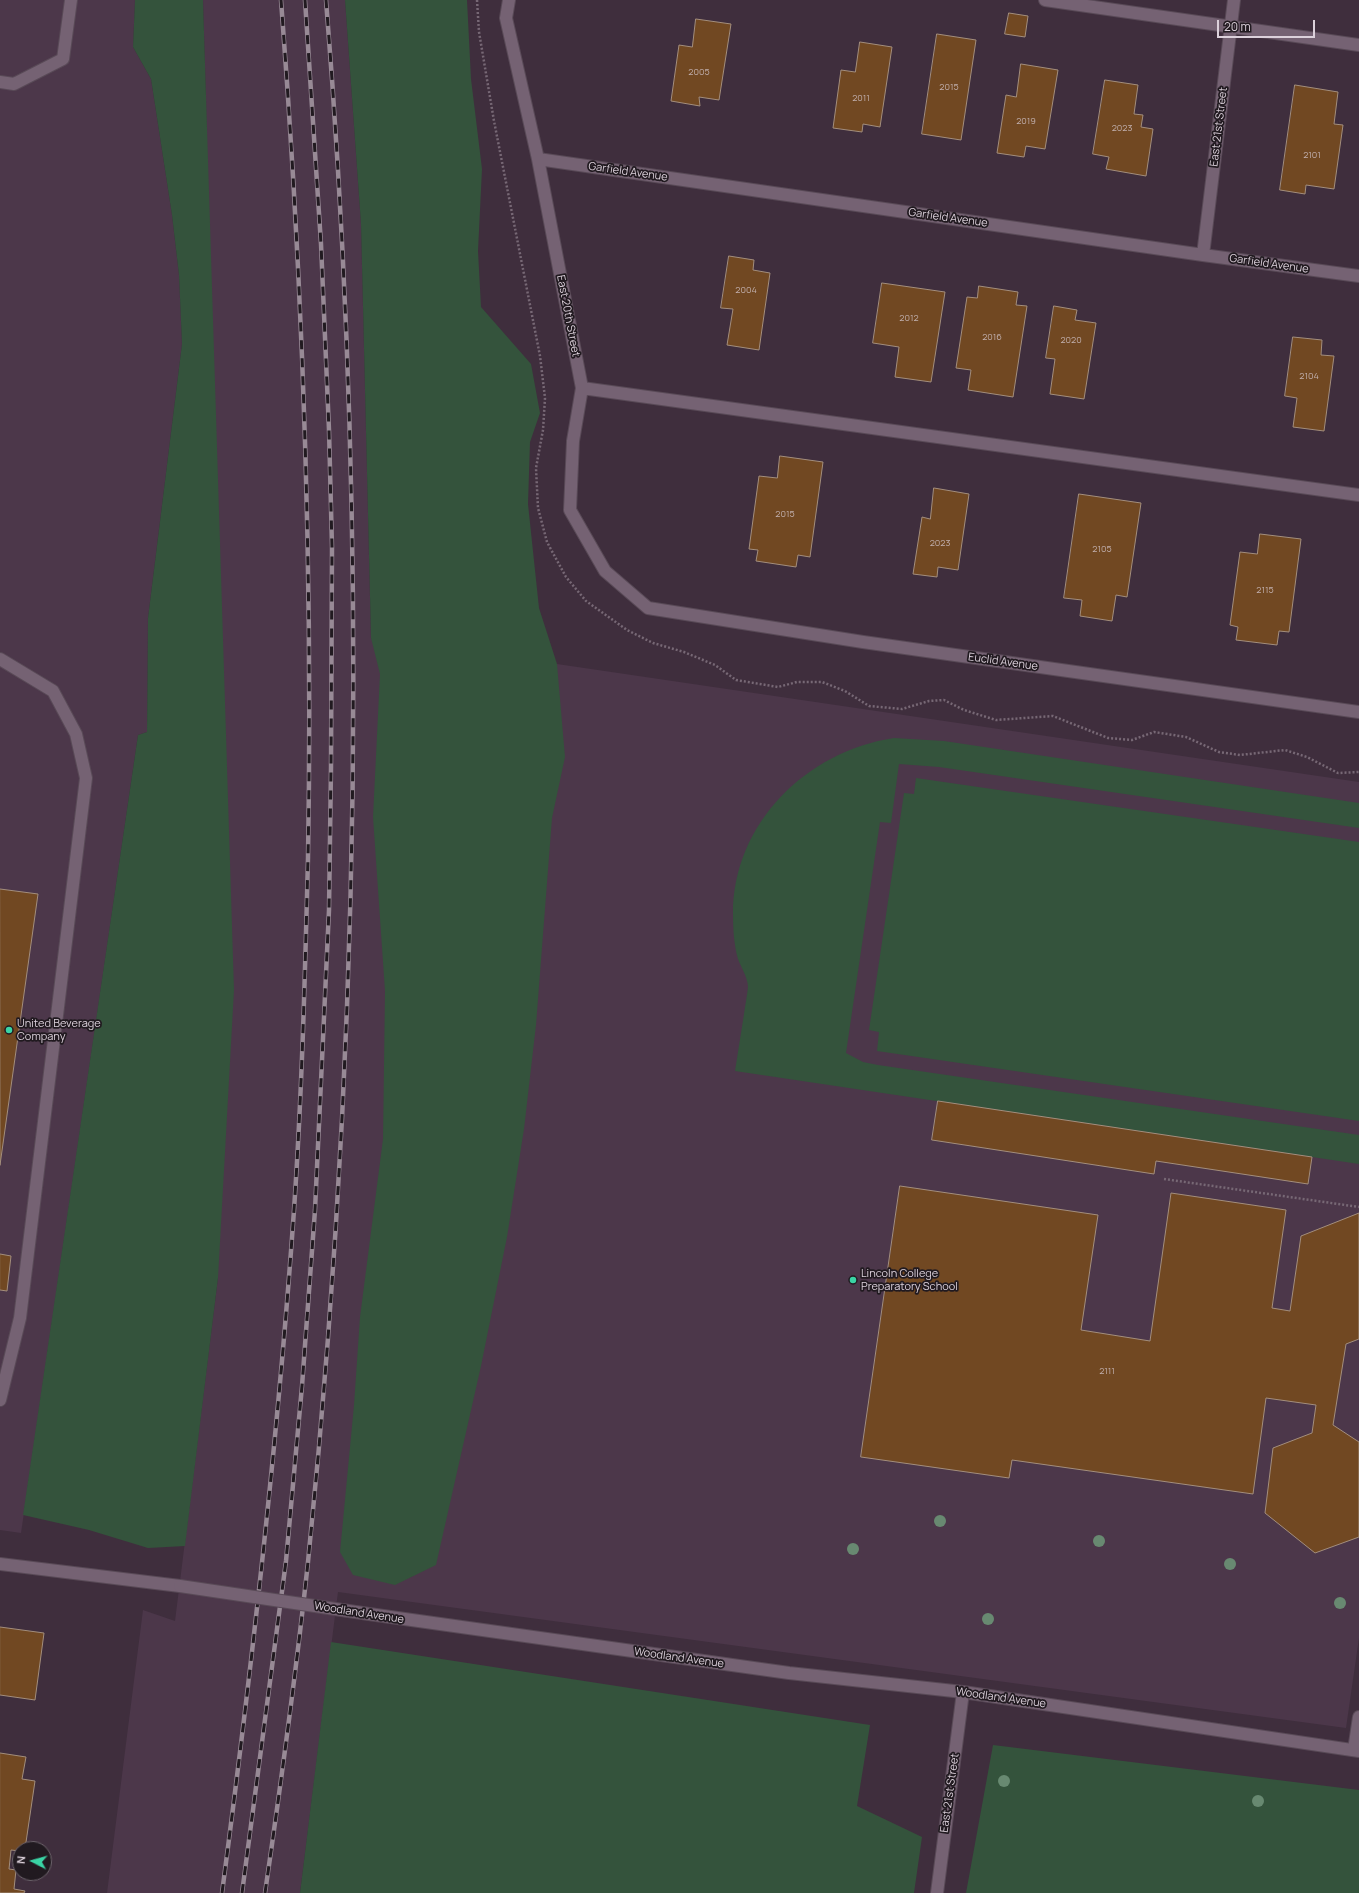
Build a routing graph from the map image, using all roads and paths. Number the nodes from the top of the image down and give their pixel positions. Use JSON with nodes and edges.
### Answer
{"nodes":[{"id":1,"x":71,"y":0,"type":"edge"},
{"id":2,"x":477,"y":0,"type":"edge"},
{"id":3,"x":509,"y":0,"type":"edge"},
{"id":4,"x":1045,"y":0,"type":"edge"},
{"id":5,"x":1234,"y":0,"type":"edge"},
{"id":6,"x":1231,"y":27,"type":"junction"},
{"id":7,"x":1359,"y":45,"type":"edge"},
{"id":8,"x":0,"y":82,"type":"edge"},
{"id":9,"x":538,"y":159,"type":"junction"},
{"id":10,"x":1203,"y":255,"type":"junction"},
{"id":11,"x":1359,"y":276,"type":"edge"},
{"id":12,"x":582,"y":388,"type":"junction"},
{"id":13,"x":1359,"y":495,"type":"edge"},
{"id":14,"x":648,"y":608,"type":"joint"},
{"id":15,"x":0,"y":659,"type":"edge"},
{"id":16,"x":1359,"y":712,"type":"edge"},
{"id":17,"x":1359,"y":772,"type":"edge"},
{"id":18,"x":1164,"y":1179,"type":"dead end"},
{"id":19,"x":1359,"y":1207,"type":"edge"},
{"id":20,"x":0,"y":1400,"type":"edge"},
{"id":21,"x":0,"y":1564,"type":"edge"},
{"id":22,"x":963,"y":1692,"type":"junction"},
{"id":23,"x":1359,"y":1717,"type":"edge"},
{"id":24,"x":1356,"y":1750,"type":"edge"},
{"id":25,"x":937,"y":1893,"type":"edge"}],
"edges":[{"from":1,"to":8,"type":"street"},
{"from":2,"to":17,"type":"path"},
{"from":3,"to":9,"type":"street","name":"East 20th Street"},
{"from":4,"to":6,"type":"street"},
{"from":5,"to":6,"type":"street","name":"East 21st Street"},
{"from":6,"to":7,"type":"street"},
{"from":6,"to":10,"type":"street","name":"East 21st Street"},
{"from":9,"to":10,"type":"street","name":"Garfield Avenue"},
{"from":9,"to":12,"type":"street","name":"East 20th Street"},
{"from":10,"to":11,"type":"street","name":"Garfield Avenue"},
{"from":12,"to":13,"type":"street"},
{"from":12,"to":14,"type":"street","name":"East 20th Street"},
{"from":14,"to":16,"type":"street","name":"Euclid Avenue"},
{"from":15,"to":20,"type":"street"},
{"from":18,"to":19,"type":"path"},
{"from":21,"to":22,"type":"street","name":"Woodland Avenue","bridge":true},
{"from":22,"to":24,"type":"street","name":"Woodland Avenue"},
{"from":22,"to":25,"type":"street","name":"East 21st Street"},
{"from":23,"to":24,"type":"street"}]}
